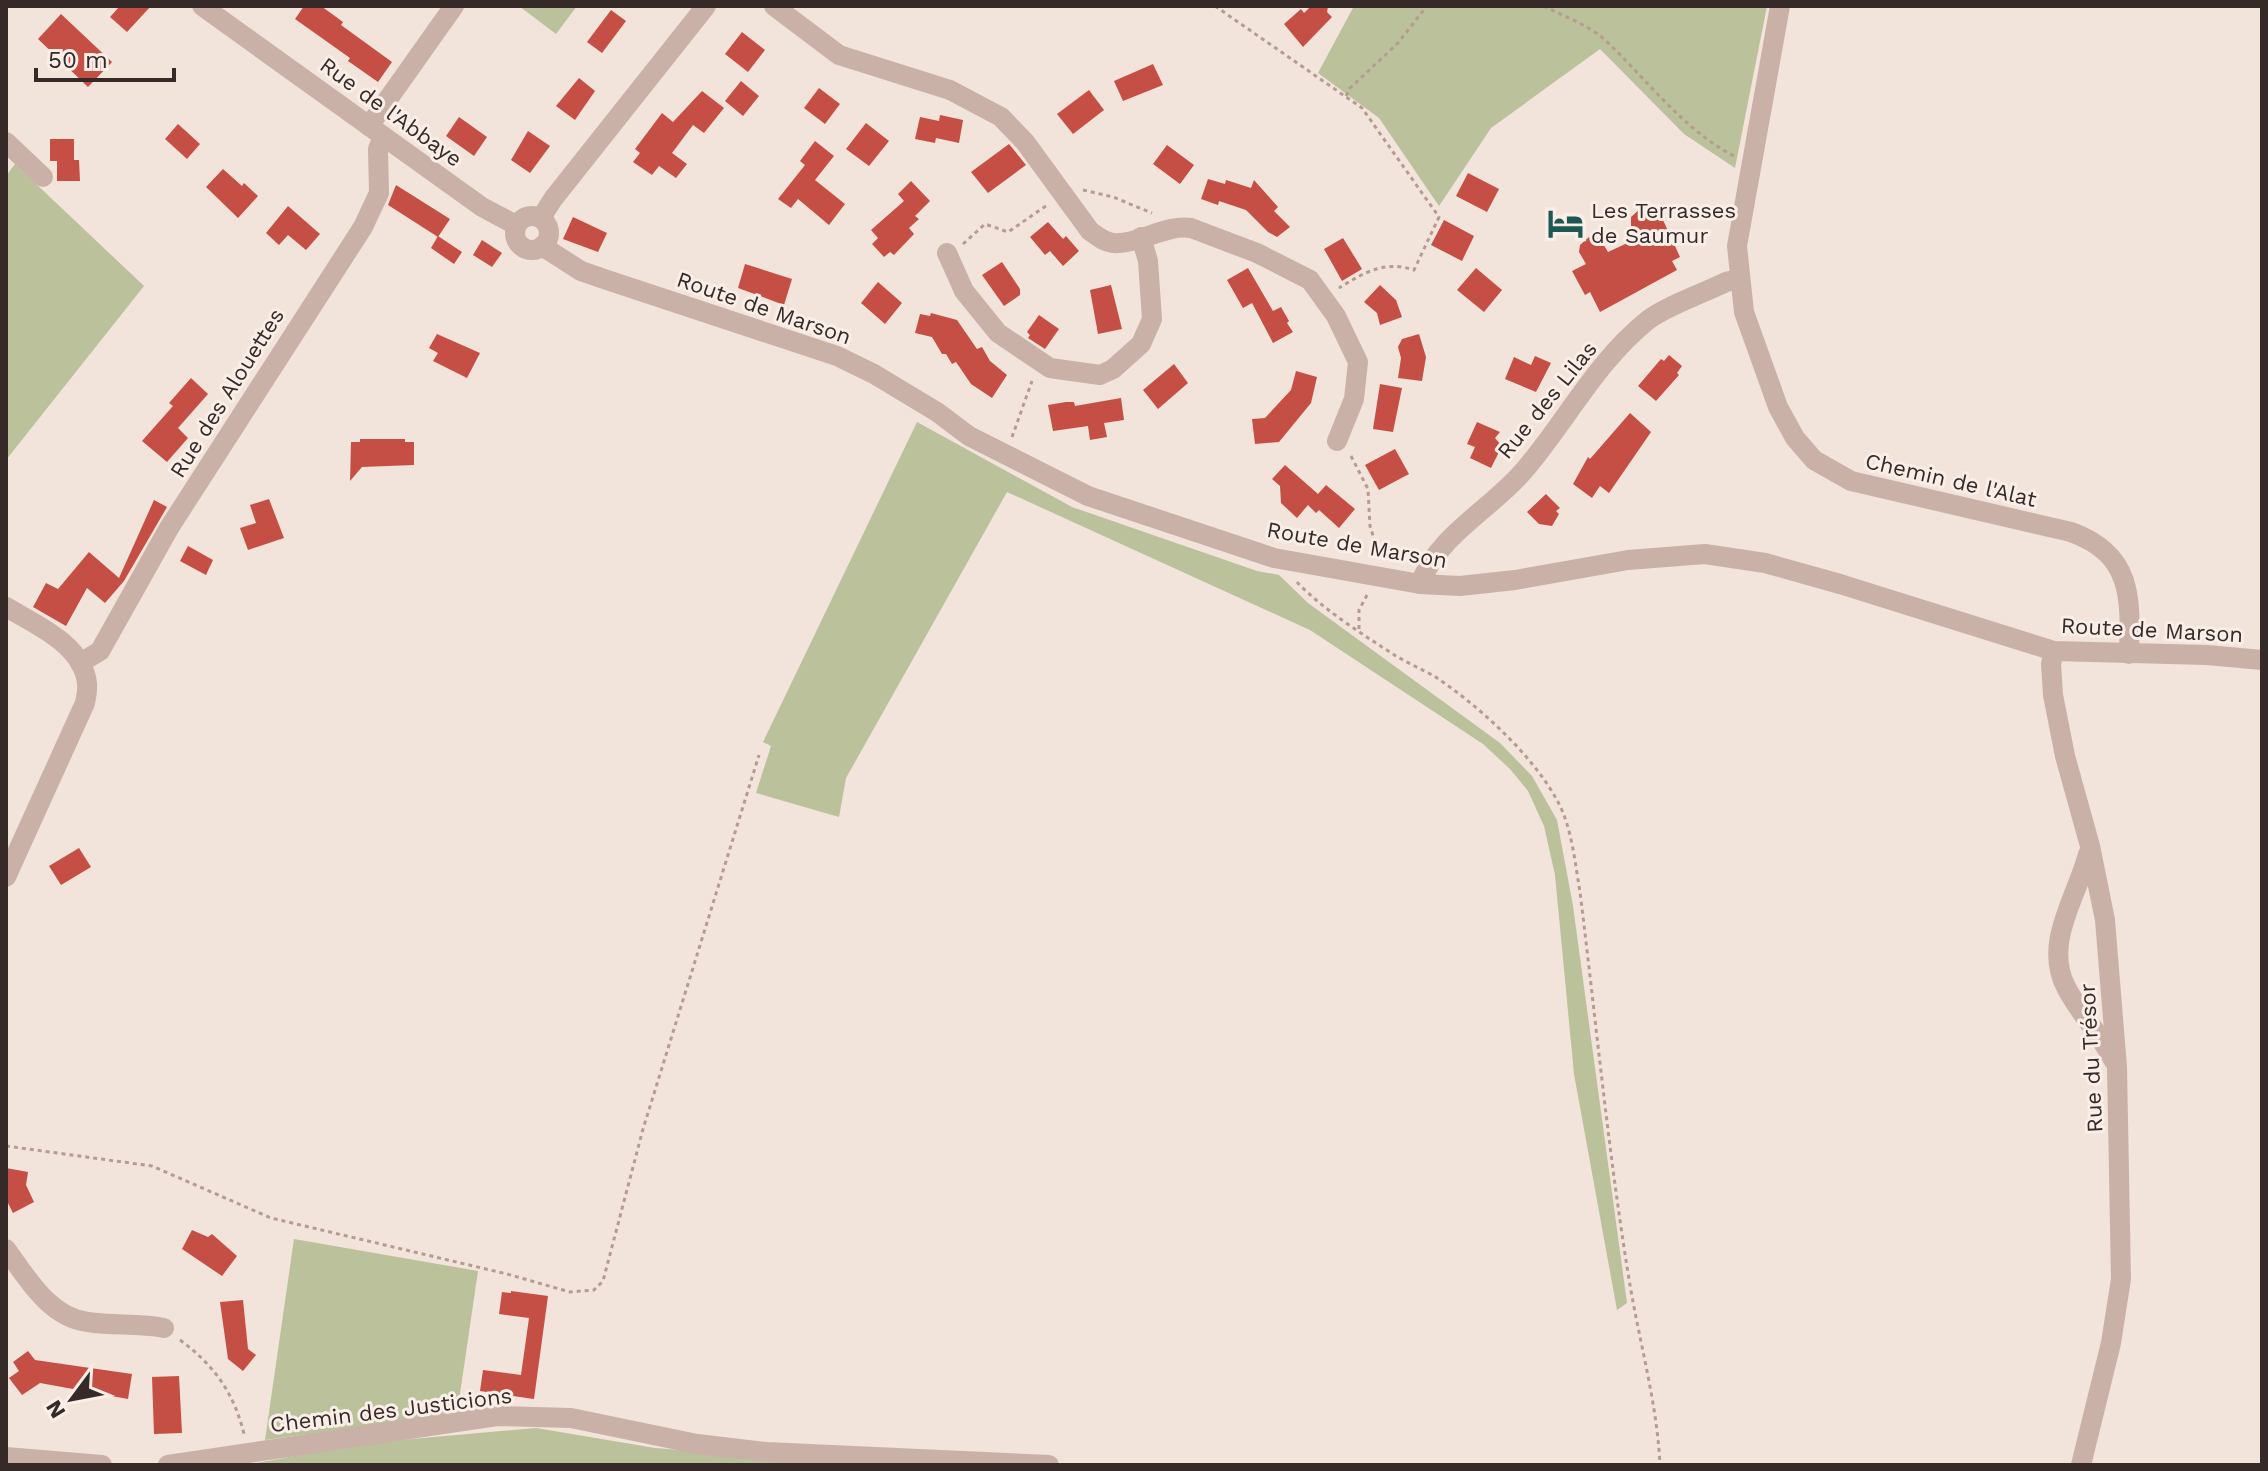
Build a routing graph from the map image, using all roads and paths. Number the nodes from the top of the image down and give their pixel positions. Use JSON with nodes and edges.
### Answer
{"nodes":[{"id":1,"x":202,"y":6,"type":"edge"},
{"id":2,"x":454,"y":6,"type":"edge"},
{"id":3,"x":706,"y":6,"type":"edge"},
{"id":4,"x":774,"y":6,"type":"edge"},
{"id":5,"x":1215,"y":6,"type":"edge"},
{"id":6,"x":1427,"y":6,"type":"edge"},
{"id":7,"x":1544,"y":6,"type":"edge"},
{"id":8,"x":1780,"y":6,"type":"edge"},
{"id":9,"x":1346,"y":96,"type":"junction"},
{"id":10,"x":376,"y":131,"type":"junction"},
{"id":11,"x":6,"y":142,"type":"edge"},
{"id":12,"x":1750,"y":164,"type":"junction"},
{"id":13,"x":43,"y":177,"type":"dead end"},
{"id":14,"x":1062,"y":194,"type":"junction"},
{"id":15,"x":541,"y":218,"type":"junction"},
{"id":16,"x":516,"y":225,"type":"junction"},
{"id":17,"x":1180,"y":226,"type":"junction"},
{"id":18,"x":1141,"y":237,"type":"junction"},
{"id":19,"x":542,"y":246,"type":"junction"},
{"id":20,"x":947,"y":253,"type":"joint"},
{"id":21,"x":1738,"y":279,"type":"junction"},
{"id":22,"x":1323,"y":298,"type":"junction"},
{"id":23,"x":1050,"y":368,"type":"junction"},
{"id":24,"x":1337,"y":441,"type":"joint"},
{"id":25,"x":1006,"y":456,"type":"junction"},
{"id":26,"x":1375,"y":577,"type":"junction"},
{"id":27,"x":1295,"y":580,"type":"dead end"},
{"id":28,"x":1420,"y":584,"type":"junction"},
{"id":29,"x":6,"y":607,"type":"edge"},
{"id":30,"x":1359,"y":630,"type":"junction"},
{"id":31,"x":2054,"y":651,"type":"junction"},
{"id":32,"x":2129,"y":654,"type":"junction"},
{"id":33,"x":2262,"y":660,"type":"edge"},
{"id":34,"x":80,"y":663,"type":"junction"},
{"id":35,"x":759,"y":755,"type":"dead end"},
{"id":36,"x":2090,"y":846,"type":"junction"},
{"id":37,"x":6,"y":877,"type":"edge"},
{"id":38,"x":2117,"y":1067,"type":"junction"},
{"id":39,"x":6,"y":1146,"type":"edge"},
{"id":40,"x":6,"y":1249,"type":"edge"},
{"id":41,"x":164,"y":1328,"type":"joint"},
{"id":42,"x":248,"y":1453,"type":"junction"},
{"id":43,"x":6,"y":1457,"type":"edge"},
{"id":44,"x":102,"y":1465,"type":"edge"},
{"id":45,"x":168,"y":1465,"type":"edge"},
{"id":46,"x":1049,"y":1465,"type":"edge"},
{"id":47,"x":1660,"y":1465,"type":"edge"},
{"id":48,"x":2081,"y":1465,"type":"edge"}],
"edges":[{"from":1,"to":10,"type":"street","name":"Rue de l'Abbaye"},
{"from":2,"to":10,"type":"street"},
{"from":3,"to":15,"type":"street"},
{"from":4,"to":14,"type":"street"},
{"from":5,"to":9,"type":"path"},
{"from":6,"to":9,"type":"path"},
{"from":7,"to":12,"type":"path"},
{"from":8,"to":12,"type":"street","name":"Chemin de l'Alat"},
{"from":9,"to":22,"type":"path"},
{"from":10,"to":16,"type":"street","name":"Rue de l'Abbaye"},
{"from":10,"to":34,"type":"street","name":"Rue des Alouettes"},
{"from":11,"to":13,"type":"street"},
{"from":12,"to":21,"type":"street","name":"Chemin de l'Alat"},
{"from":14,"to":17,"type":"path"},
{"from":14,"to":18,"type":"street"},
{"from":14,"to":20,"type":"path"},
{"from":15,"to":16,"type":"street"},
{"from":15,"to":19,"type":"street"},
{"from":16,"to":19,"type":"street"},
{"from":17,"to":18,"type":"street"},
{"from":17,"to":22,"type":"street"},
{"from":18,"to":23,"type":"street"},
{"from":19,"to":25,"type":"street","name":"Route de Marson"},
{"from":20,"to":23,"type":"street"},
{"from":21,"to":28,"type":"street","name":"Rue des Lilas"},
{"from":21,"to":32,"type":"street","name":"Chemin de l'Alat"},
{"from":22,"to":24,"type":"street"},
{"from":23,"to":25,"type":"path"},
{"from":24,"to":26,"type":"path"},
{"from":25,"to":26,"type":"street","name":"Route de Marson"},
{"from":26,"to":28,"type":"street","name":"Route de Marson"},
{"from":26,"to":30,"type":"path"},
{"from":27,"to":30,"type":"path"},
{"from":28,"to":31,"type":"street","name":"Route de Marson"},
{"from":29,"to":34,"type":"street"},
{"from":30,"to":47,"type":"path"},
{"from":31,"to":32,"type":"street","name":"Route de Marson"},
{"from":31,"to":36,"type":"street","name":"Rue du Trésor"},
{"from":32,"to":33,"type":"street","name":"Route de Marson"},
{"from":34,"to":37,"type":"street"},
{"from":35,"to":39,"type":"path"},
{"from":36,"to":38,"type":"street","name":"Rue du Trésor"},
{"from":36,"to":38,"type":"street"},
{"from":38,"to":48,"type":"street","name":"Rue du Trésor"},
{"from":40,"to":41,"type":"street"},
{"from":41,"to":42,"type":"path"},
{"from":42,"to":45,"type":"street","name":"Chemin des Justicions"},
{"from":42,"to":46,"type":"street","name":"Chemin des Justicions"},
{"from":43,"to":44,"type":"street"}]}
